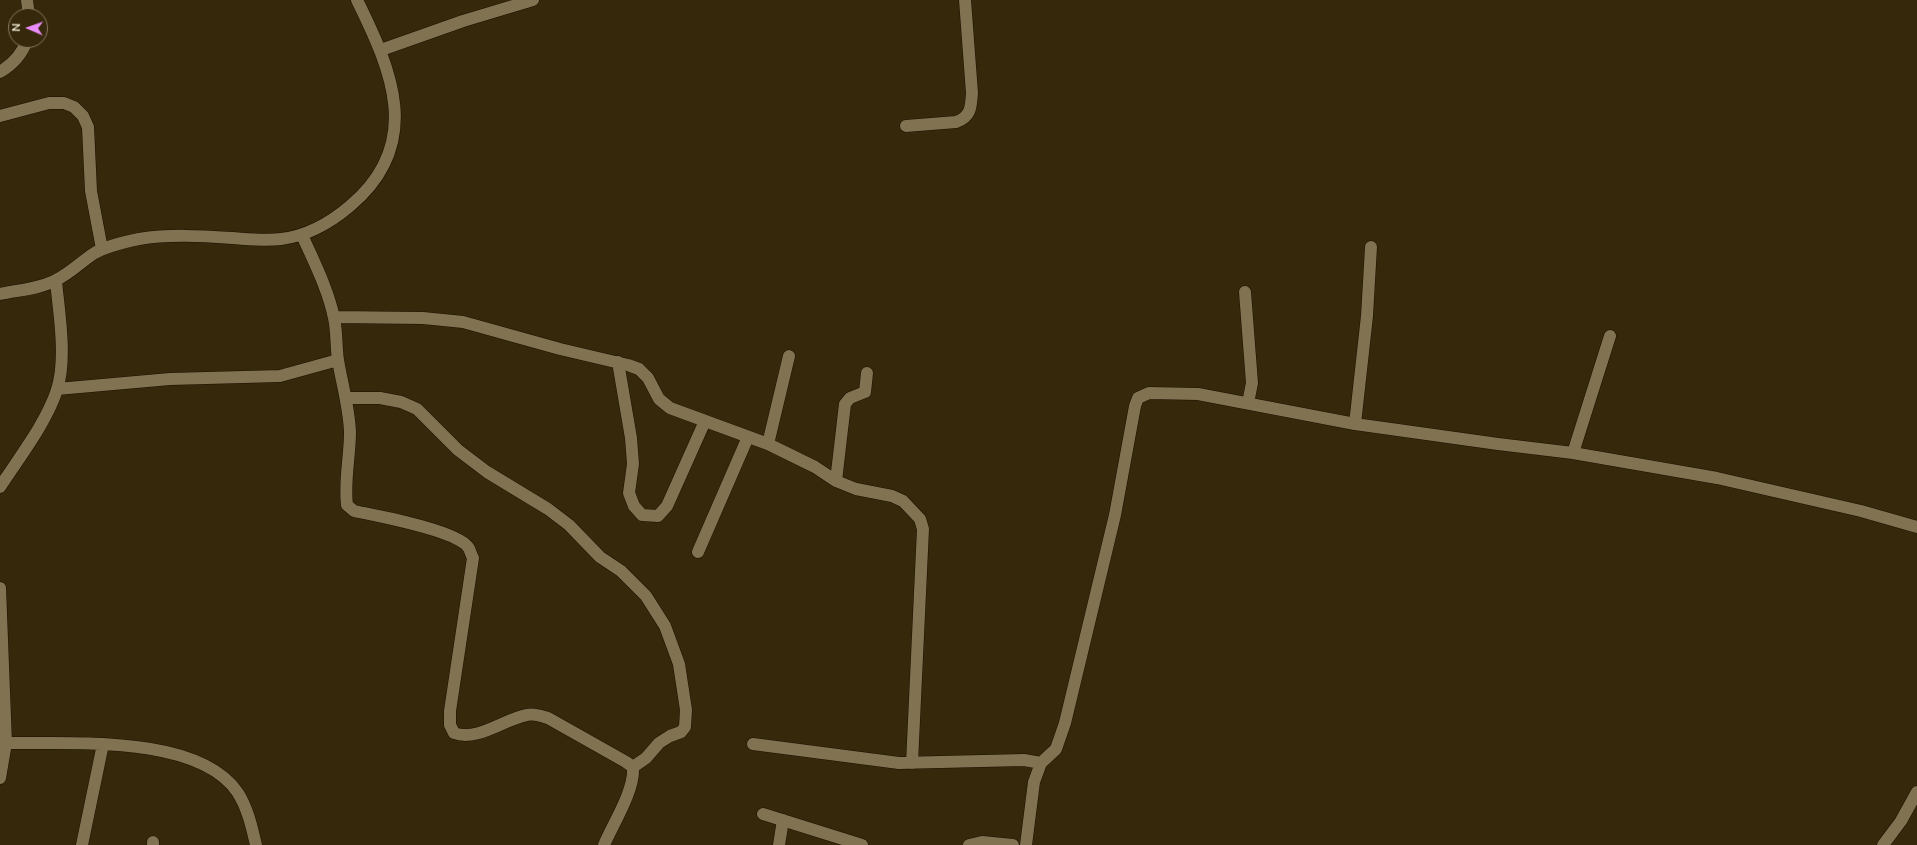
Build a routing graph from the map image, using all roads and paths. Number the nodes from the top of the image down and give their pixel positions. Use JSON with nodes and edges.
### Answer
{"nodes":[{"id":1,"x":357,"y":0,"type":"edge"},
{"id":2,"x":531,"y":0,"type":"edge"},
{"id":3,"x":965,"y":0,"type":"edge"},
{"id":4,"x":24,"y":48,"type":"edge"},
{"id":5,"x":381,"y":50,"type":"junction"},
{"id":6,"x":0,"y":72,"type":"edge"},
{"id":7,"x":0,"y":116,"type":"edge"},
{"id":8,"x":906,"y":126,"type":"dead end"},
{"id":9,"x":302,"y":236,"type":"junction"},
{"id":10,"x":1371,"y":247,"type":"dead end"},
{"id":11,"x":102,"y":249,"type":"junction"},
{"id":12,"x":56,"y":280,"type":"junction"},
{"id":13,"x":1245,"y":292,"type":"dead end"},
{"id":14,"x":0,"y":294,"type":"edge"},
{"id":15,"x":334,"y":317,"type":"junction"},
{"id":16,"x":1610,"y":336,"type":"dead end"},
{"id":17,"x":789,"y":356,"type":"dead end"},
{"id":18,"x":338,"y":360,"type":"junction"},
{"id":19,"x":618,"y":362,"type":"junction"},
{"id":20,"x":866,"y":373,"type":"dead end"},
{"id":21,"x":57,"y":389,"type":"junction"},
{"id":22,"x":347,"y":398,"type":"junction"},
{"id":23,"x":1248,"y":403,"type":"junction"},
{"id":24,"x":705,"y":421,"type":"junction"},
{"id":25,"x":1355,"y":424,"type":"junction"},
{"id":26,"x":748,"y":437,"type":"junction"},
{"id":27,"x":768,"y":444,"type":"junction"},
{"id":28,"x":1573,"y":453,"type":"junction"},
{"id":29,"x":836,"y":481,"type":"junction"},
{"id":30,"x":0,"y":487,"type":"edge"},
{"id":31,"x":1917,"y":527,"type":"edge"},
{"id":32,"x":698,"y":552,"type":"dead end"},
{"id":33,"x":0,"y":588,"type":"edge"},
{"id":34,"x":0,"y":598,"type":"edge"},
{"id":35,"x":6,"y":743,"type":"junction"},
{"id":36,"x":103,"y":744,"type":"junction"},
{"id":37,"x":753,"y":744,"type":"dead end"},
{"id":38,"x":912,"y":764,"type":"junction"},
{"id":39,"x":1041,"y":764,"type":"junction"},
{"id":40,"x":633,"y":767,"type":"junction"},
{"id":41,"x":0,"y":778,"type":"edge"},
{"id":42,"x":1917,"y":792,"type":"edge"},
{"id":43,"x":763,"y":814,"type":"dead end"},
{"id":44,"x":783,"y":820,"type":"junction"},
{"id":45,"x":82,"y":845,"type":"edge"},
{"id":46,"x":256,"y":845,"type":"edge"},
{"id":47,"x":604,"y":845,"type":"edge"},
{"id":48,"x":779,"y":845,"type":"edge"},
{"id":49,"x":862,"y":845,"type":"edge"},
{"id":50,"x":969,"y":845,"type":"edge"},
{"id":51,"x":1013,"y":845,"type":"edge"},
{"id":52,"x":1026,"y":845,"type":"edge"},
{"id":53,"x":1884,"y":845,"type":"edge"}],
"edges":[{"from":1,"to":5,"type":"street"},
{"from":2,"to":5,"type":"street"},
{"from":3,"to":8,"type":"street"},
{"from":4,"to":6,"type":"street"},
{"from":5,"to":9,"type":"street"},
{"from":7,"to":11,"type":"street"},
{"from":9,"to":11,"type":"street"},
{"from":9,"to":15,"type":"street"},
{"from":10,"to":25,"type":"street"},
{"from":11,"to":12,"type":"street"},
{"from":12,"to":14,"type":"street"},
{"from":12,"to":21,"type":"street"},
{"from":13,"to":23,"type":"street"},
{"from":15,"to":18,"type":"street"},
{"from":15,"to":19,"type":"street"},
{"from":16,"to":28,"type":"street"},
{"from":17,"to":27,"type":"street"},
{"from":18,"to":21,"type":"street"},
{"from":18,"to":22,"type":"street"},
{"from":19,"to":24,"type":"street"},
{"from":19,"to":24,"type":"street"},
{"from":20,"to":29,"type":"street"},
{"from":21,"to":30,"type":"street"},
{"from":22,"to":40,"type":"street"},
{"from":22,"to":40,"type":"street"},
{"from":23,"to":25,"type":"street"},
{"from":23,"to":39,"type":"street"},
{"from":24,"to":26,"type":"street"},
{"from":25,"to":28,"type":"street"},
{"from":26,"to":27,"type":"street"},
{"from":26,"to":32,"type":"street"},
{"from":27,"to":29,"type":"street"},
{"from":28,"to":31,"type":"street"},
{"from":29,"to":38,"type":"street"},
{"from":33,"to":34,"type":"street"},
{"from":34,"to":35,"type":"street"},
{"from":35,"to":36,"type":"street"},
{"from":35,"to":41,"type":"street"},
{"from":36,"to":45,"type":"street"},
{"from":36,"to":46,"type":"street"},
{"from":37,"to":38,"type":"street"},
{"from":38,"to":39,"type":"street"},
{"from":39,"to":52,"type":"street"},
{"from":40,"to":47,"type":"street"},
{"from":42,"to":53,"type":"street"},
{"from":43,"to":44,"type":"street"},
{"from":44,"to":48,"type":"street"},
{"from":44,"to":49,"type":"street"},
{"from":50,"to":51,"type":"street"}]}
